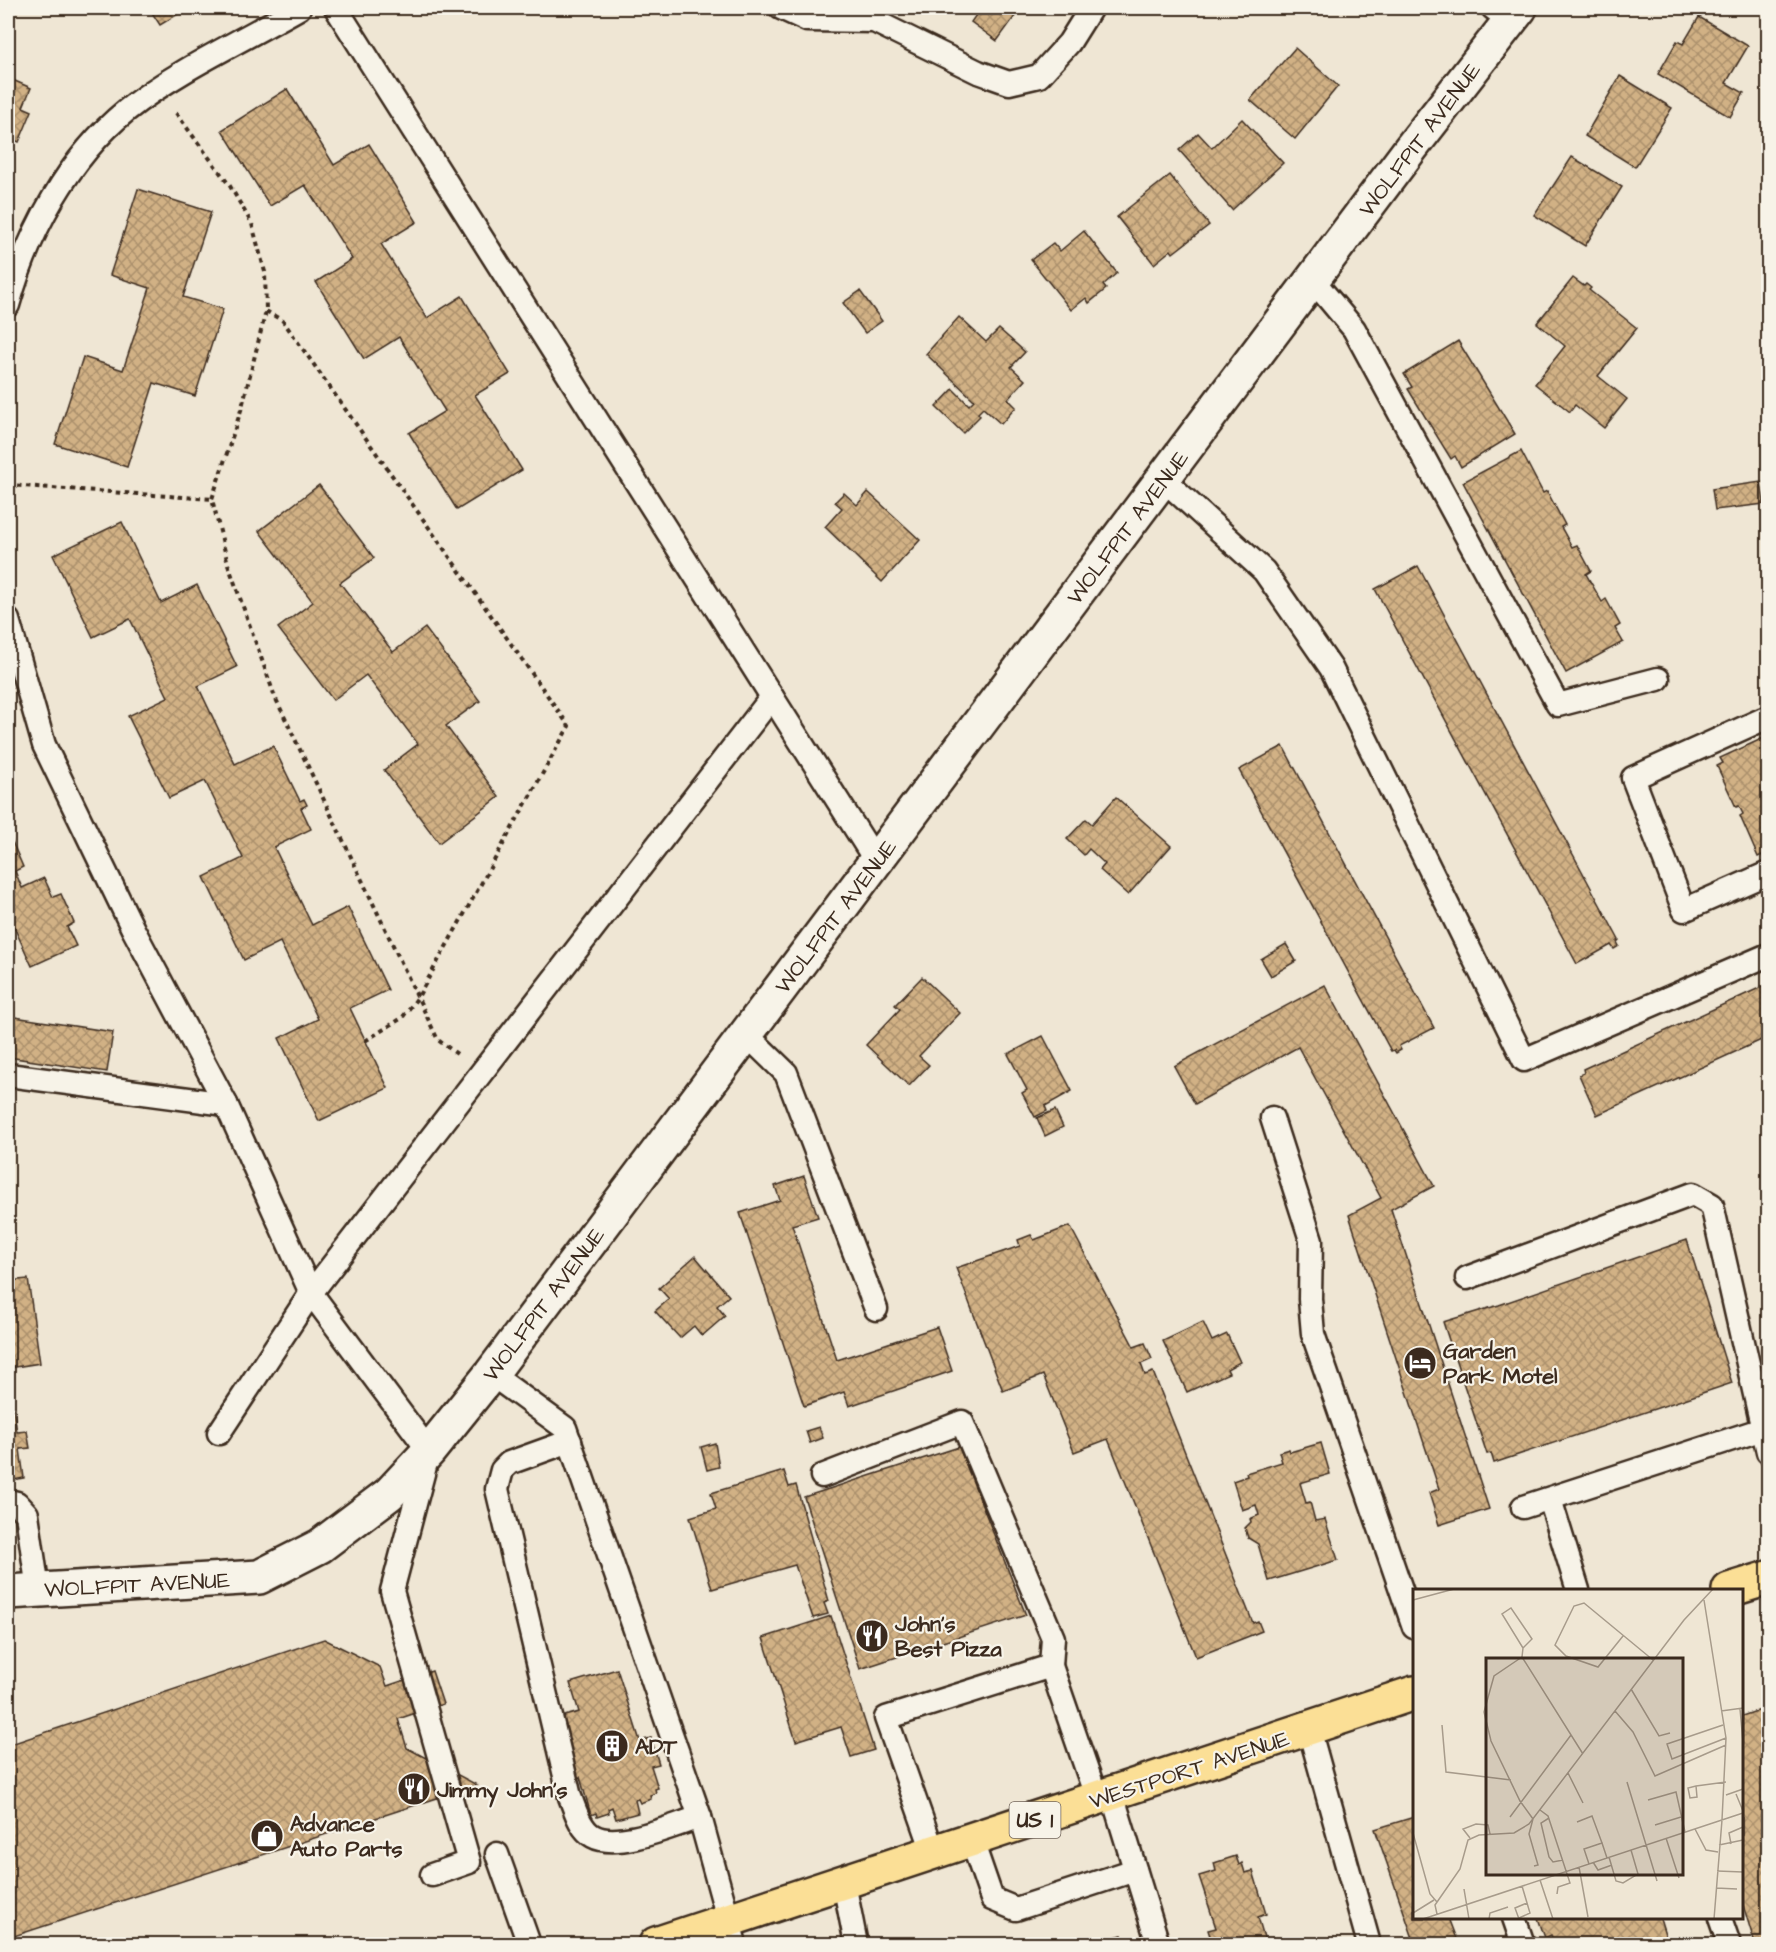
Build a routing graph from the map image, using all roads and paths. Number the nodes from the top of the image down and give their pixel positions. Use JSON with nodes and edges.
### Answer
{"nodes":[{"id":1,"x":299,"y":8,"type":"edge"},
{"id":2,"x":336,"y":8,"type":"edge"},
{"id":3,"x":781,"y":8,"type":"edge"},
{"id":4,"x":1091,"y":8,"type":"edge"},
{"id":5,"x":1507,"y":12,"type":"edge"},
{"id":6,"x":158,"y":89,"type":"junction"},
{"id":7,"x":1312,"y":279,"type":"junction"},
{"id":8,"x":8,"y":305,"type":"edge"},
{"id":9,"x":266,"y":311,"type":"junction"},
{"id":10,"x":1163,"y":479,"type":"junction"},
{"id":11,"x":8,"y":485,"type":"edge"},
{"id":12,"x":212,"y":499,"type":"junction"},
{"id":13,"x":8,"y":620,"type":"edge"},
{"id":14,"x":1658,"y":680,"type":"dead end"},
{"id":15,"x":772,"y":697,"type":"junction"},
{"id":16,"x":1768,"y":717,"type":"edge"},
{"id":17,"x":876,"y":861,"type":"junction"},
{"id":18,"x":1768,"y":873,"type":"edge"},
{"id":19,"x":1768,"y":955,"type":"edge"},
{"id":20,"x":417,"y":997,"type":"junction"},
{"id":21,"x":746,"y":1034,"type":"junction"},
{"id":22,"x":365,"y":1041,"type":"dead end"},
{"id":23,"x":482,"y":1072,"type":"junction"},
{"id":24,"x":8,"y":1076,"type":"edge"},
{"id":25,"x":226,"y":1104,"type":"junction"},
{"id":26,"x":1272,"y":1118,"type":"dead end"},
{"id":27,"x":1467,"y":1278,"type":"dead end"},
{"id":28,"x":311,"y":1293,"type":"junction"},
{"id":29,"x":876,"y":1309,"type":"dead end"},
{"id":30,"x":491,"y":1374,"type":"junction"},
{"id":31,"x":1763,"y":1429,"type":"junction"},
{"id":32,"x":219,"y":1433,"type":"dead end"},
{"id":33,"x":570,"y":1441,"type":"junction"},
{"id":34,"x":429,"y":1451,"type":"junction"},
{"id":35,"x":1768,"y":1452,"type":"edge"},
{"id":36,"x":822,"y":1476,"type":"dead end"},
{"id":37,"x":1550,"y":1499,"type":"junction"},
{"id":38,"x":8,"y":1501,"type":"edge"},
{"id":39,"x":1523,"y":1507,"type":"dead end"},
{"id":40,"x":1768,"y":1578,"type":"edge"},
{"id":41,"x":1578,"y":1589,"type":"edge"},
{"id":42,"x":1732,"y":1589,"type":"edge"},
{"id":43,"x":23,"y":1591,"type":"edge"},
{"id":44,"x":1413,"y":1624,"type":"edge"},
{"id":45,"x":1050,"y":1666,"type":"junction"},
{"id":46,"x":1413,"y":1693,"type":"edge"},
{"id":47,"x":1309,"y":1729,"type":"junction"},
{"id":48,"x":1105,"y":1796,"type":"junction"},
{"id":49,"x":700,"y":1816,"type":"junction"},
{"id":50,"x":972,"y":1841,"type":"junction"},
{"id":51,"x":497,"y":1854,"type":"dead end"},
{"id":52,"x":934,"y":1854,"type":"junction"},
{"id":53,"x":1135,"y":1870,"type":"junction"},
{"id":54,"x":432,"y":1875,"type":"dead end"},
{"id":55,"x":844,"y":1883,"type":"junction"},
{"id":56,"x":1515,"y":1919,"type":"edge"},
{"id":57,"x":1721,"y":1919,"type":"edge"},
{"id":58,"x":732,"y":1932,"type":"edge"},
{"id":59,"x":529,"y":1944,"type":"edge"},
{"id":60,"x":656,"y":1944,"type":"edge"},
{"id":61,"x":856,"y":1944,"type":"edge"},
{"id":62,"x":1158,"y":1944,"type":"edge"},
{"id":63,"x":1369,"y":1944,"type":"edge"},
{"id":64,"x":1523,"y":1944,"type":"edge"},
{"id":65,"x":1729,"y":1944,"type":"edge"}],
"edges":[{"from":1,"to":6,"type":"lane"},
{"from":2,"to":15,"type":"lane"},
{"from":3,"to":4,"type":"lane"},
{"from":5,"to":7,"type":"street","name":"WOLFPIT AVENUE"},
{"from":6,"to":8,"type":"lane"},
{"from":6,"to":9,"type":"path"},
{"from":7,"to":10,"type":"street","name":"WOLFPIT AVENUE"},
{"from":7,"to":14,"type":"lane"},
{"from":9,"to":12,"type":"path"},
{"from":9,"to":20,"type":"path"},
{"from":10,"to":17,"type":"street","name":"WOLFPIT AVENUE"},
{"from":10,"to":19,"type":"lane"},
{"from":11,"to":12,"type":"path"},
{"from":12,"to":20,"type":"path"},
{"from":13,"to":25,"type":"lane"},
{"from":15,"to":17,"type":"lane"},
{"from":15,"to":23,"type":"lane"},
{"from":16,"to":18,"type":"lane"},
{"from":17,"to":21,"type":"street","name":"WOLFPIT AVENUE"},
{"from":20,"to":22,"type":"path"},
{"from":20,"to":23,"type":"path"},
{"from":21,"to":29,"type":"lane"},
{"from":21,"to":30,"type":"street","name":"WOLFPIT AVENUE"},
{"from":23,"to":28,"type":"lane"},
{"from":24,"to":25,"type":"lane"},
{"from":25,"to":28,"type":"lane"},
{"from":26,"to":44,"type":"lane"},
{"from":27,"to":31,"type":"lane"},
{"from":28,"to":32,"type":"lane"},
{"from":28,"to":34,"type":"lane"},
{"from":30,"to":33,"type":"lane"},
{"from":30,"to":34,"type":"street","name":"WOLFPIT AVENUE"},
{"from":31,"to":35,"type":"lane"},
{"from":31,"to":37,"type":"lane"},
{"from":33,"to":49,"type":"lane"},
{"from":33,"to":49,"type":"lane"},
{"from":34,"to":43,"type":"street","name":"WOLFPIT AVENUE"},
{"from":34,"to":54,"type":"lane"},
{"from":36,"to":45,"type":"lane"},
{"from":37,"to":39,"type":"lane"},
{"from":37,"to":41,"type":"lane"},
{"from":38,"to":43,"type":"lane"},
{"from":40,"to":42,"type":"main road"},
{"from":45,"to":48,"type":"lane"},
{"from":45,"to":52,"type":"lane"},
{"from":46,"to":47,"type":"main road","name":"WESTPORT AVENUE","number":"US 1"},
{"from":47,"to":48,"type":"main road","name":"WESTPORT AVENUE","number":"US 1"},
{"from":47,"to":63,"type":"lane"},
{"from":48,"to":50,"type":"main road","name":"WESTPORT AVENUE","number":"US 1"},
{"from":48,"to":53,"type":"lane"},
{"from":49,"to":58,"type":"lane"},
{"from":50,"to":52,"type":"main road","name":"WESTPORT AVENUE","number":"US 1"},
{"from":50,"to":53,"type":"lane"},
{"from":51,"to":59,"type":"lane"},
{"from":52,"to":55,"type":"main road","name":"WESTPORT AVENUE","number":"US 1"},
{"from":53,"to":62,"type":"lane"},
{"from":55,"to":58,"type":"main road","name":"WESTPORT AVENUE","number":"US 1"},
{"from":55,"to":61,"type":"lane"},
{"from":56,"to":64,"type":"lane"},
{"from":57,"to":65,"type":"lane"},
{"from":58,"to":60,"type":"main road","name":"WESTPORT AVENUE","number":"US 1"}]}
